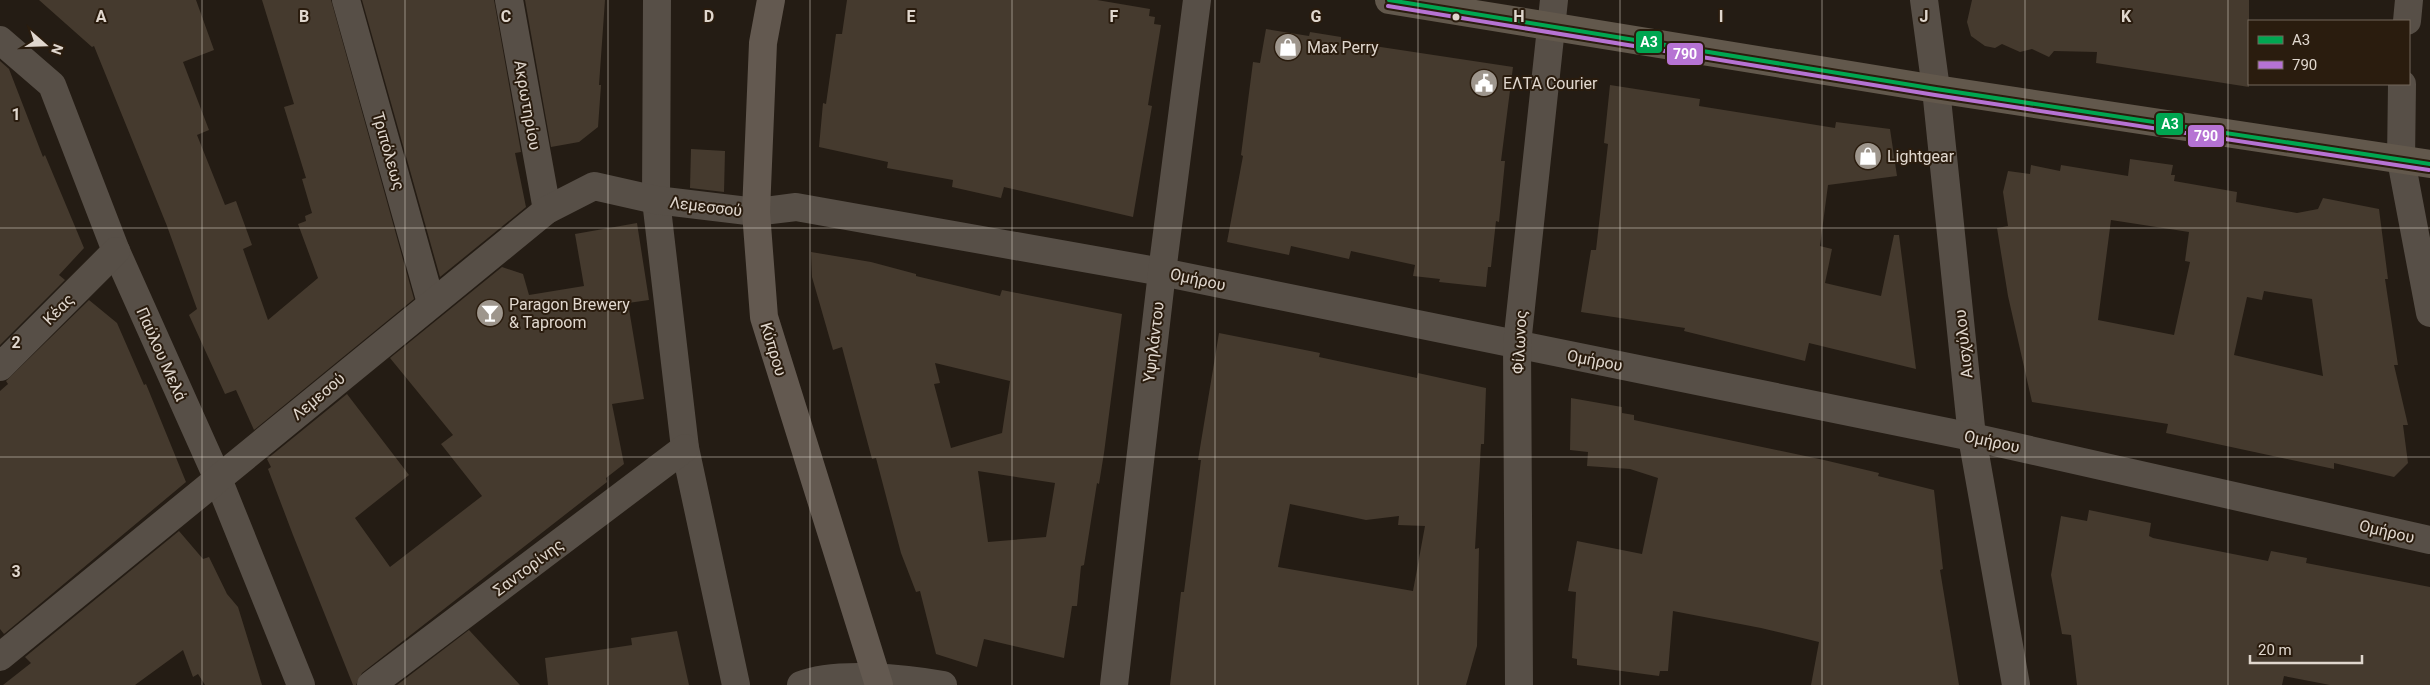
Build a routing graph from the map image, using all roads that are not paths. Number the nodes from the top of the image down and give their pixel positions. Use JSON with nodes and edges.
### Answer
{"nodes":[{"id":1,"x":346,"y":0,"type":"edge"},
{"id":2,"x":509,"y":0,"type":"edge"},
{"id":3,"x":657,"y":0,"type":"edge"},
{"id":4,"x":771,"y":0,"type":"edge"},
{"id":5,"x":1197,"y":0,"type":"edge"},
{"id":6,"x":1390,"y":0,"type":"edge"},
{"id":7,"x":1924,"y":0,"type":"edge"},
{"id":8,"x":2409,"y":0,"type":"edge"},
{"id":9,"x":1552,"y":13,"type":"edge"},
{"id":10,"x":2407,"y":20,"type":"edge"},
{"id":11,"x":0,"y":40,"type":"edge"},
{"id":12,"x":2402,"y":85,"type":"edge"},
{"id":13,"x":1936,"y":89,"type":"junction"},
{"id":14,"x":2401,"y":160,"type":"junction"},
{"id":15,"x":2430,"y":164,"type":"edge"},
{"id":16,"x":656,"y":200,"type":"junction"},
{"id":17,"x":547,"y":210,"type":"junction"},
{"id":18,"x":756,"y":212,"type":"junction"},
{"id":19,"x":116,"y":251,"type":"junction"},
{"id":20,"x":1162,"y":272,"type":"junction"},
{"id":21,"x":431,"y":303,"type":"junction"},
{"id":22,"x":2430,"y":313,"type":"edge"},
{"id":23,"x":1517,"y":344,"type":"junction"},
{"id":24,"x":0,"y":367,"type":"edge"},
{"id":25,"x":1972,"y":437,"type":"junction"},
{"id":26,"x":685,"y":448,"type":"junction"},
{"id":27,"x":218,"y":479,"type":"junction"},
{"id":28,"x":2430,"y":540,"type":"edge"},
{"id":29,"x":0,"y":657,"type":"edge"},
{"id":30,"x":878,"y":681,"type":"edge"},
{"id":31,"x":301,"y":685,"type":"edge"},
{"id":32,"x":371,"y":685,"type":"edge"},
{"id":33,"x":736,"y":685,"type":"edge"},
{"id":34,"x":801,"y":685,"type":"edge"},
{"id":35,"x":943,"y":685,"type":"edge"},
{"id":36,"x":1114,"y":685,"type":"edge"},
{"id":37,"x":1519,"y":685,"type":"edge"},
{"id":38,"x":2016,"y":685,"type":"edge"}],
"edges":[{"from":1,"to":21,"type":"street","name":"Τριπόλεως"},
{"from":2,"to":17,"type":"street","name":"Ακρωτηρίου"},
{"from":3,"to":16,"type":"street"},
{"from":4,"to":18,"type":"street","name":"Κύπρου"},
{"from":5,"to":20,"type":"street","name":"Υψηλάντου"},
{"from":6,"to":9,"type":"main road"},
{"from":7,"to":13,"type":"street","name":"Αισχύλου"},
{"from":8,"to":10,"type":"street"},
{"from":9,"to":13,"type":"main road"},
{"from":9,"to":23,"type":"street","name":"Φίλωνος"},
{"from":11,"to":19,"type":"street","name":"Παύλου Μελά"},
{"from":12,"to":14,"type":"street"},
{"from":13,"to":14,"type":"main road"},
{"from":13,"to":25,"type":"street","name":"Αισχύλου"},
{"from":14,"to":15,"type":"main road"},
{"from":14,"to":22,"type":"street"},
{"from":16,"to":17,"type":"street","name":"Λεμεσού"},
{"from":16,"to":18,"type":"street","name":"Λεμεσσού"},
{"from":16,"to":26,"type":"street"},
{"from":17,"to":21,"type":"street","name":"Λεμεσού"},
{"from":18,"to":20,"type":"street","name":"Ομήρου"},
{"from":18,"to":30,"type":"street","name":"Κύπρου"},
{"from":19,"to":24,"type":"street","name":"Κέας"},
{"from":19,"to":27,"type":"street","name":"Παύλου Μελά"},
{"from":20,"to":23,"type":"street","name":"Ομήρου"},
{"from":20,"to":36,"type":"street","name":"Υψηλάντου"},
{"from":21,"to":27,"type":"street","name":"Λεμεσού"},
{"from":23,"to":25,"type":"street","name":"Ομήρου"},
{"from":23,"to":37,"type":"street","name":"Φίλωνος"},
{"from":25,"to":28,"type":"street","name":"Ομήρου"},
{"from":25,"to":38,"type":"street","name":"Αισχύλου"},
{"from":26,"to":32,"type":"street","name":"Σαντορίνης"},
{"from":26,"to":33,"type":"street"},
{"from":27,"to":29,"type":"street","name":"Λεμεσού"},
{"from":27,"to":31,"type":"street","name":"Παύλου Μελά"},
{"from":30,"to":34,"type":"street"},
{"from":30,"to":35,"type":"street"}]}
